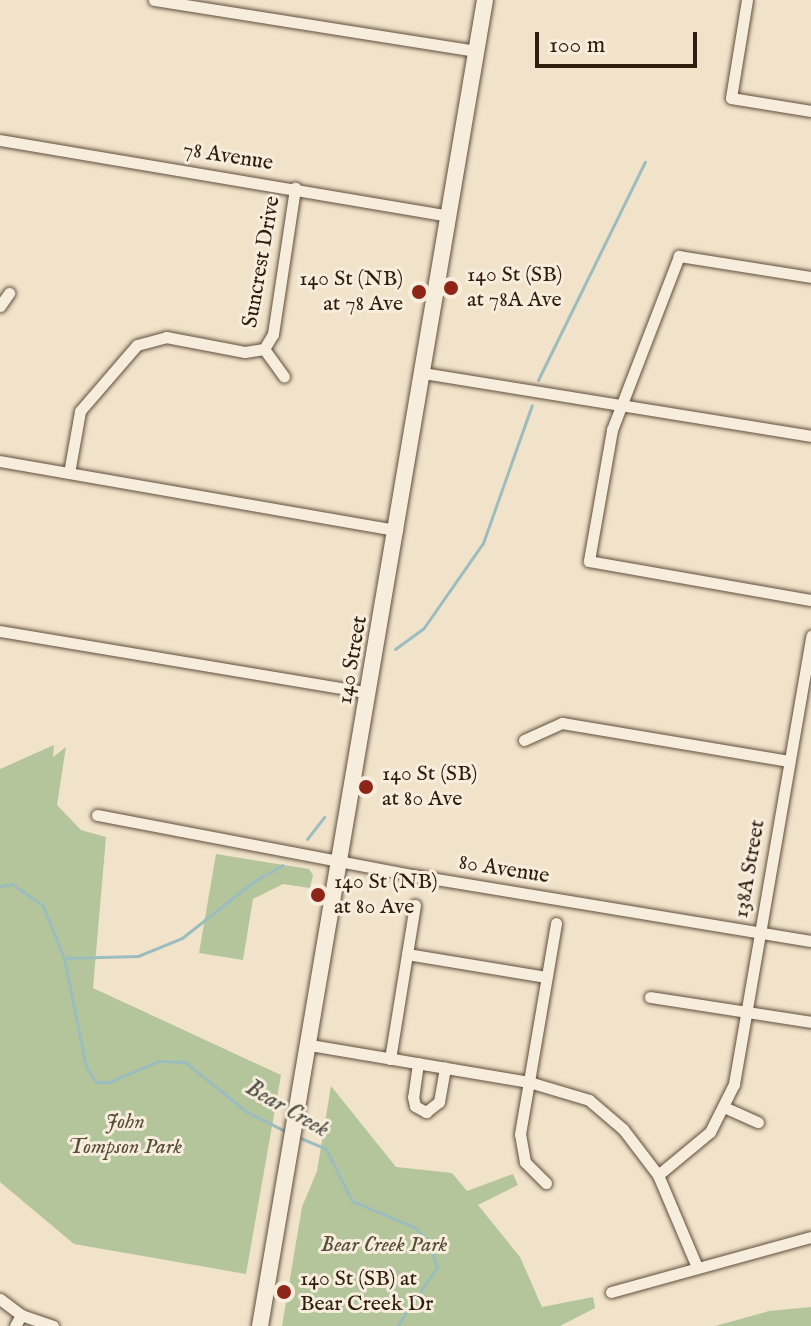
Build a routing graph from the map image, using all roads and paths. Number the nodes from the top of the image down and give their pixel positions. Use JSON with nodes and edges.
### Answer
{"nodes":[{"id":1,"x":154,"y":0,"type":"edge"},
{"id":2,"x":485,"y":0,"type":"edge"},
{"id":3,"x":747,"y":0,"type":"edge"},
{"id":4,"x":477,"y":51,"type":"junction"},
{"id":5,"x":811,"y":111,"type":"edge"},
{"id":6,"x":0,"y":140,"type":"edge"},
{"id":7,"x":295,"y":188,"type":"junction"},
{"id":8,"x":449,"y":216,"type":"junction"},
{"id":9,"x":811,"y":277,"type":"edge"},
{"id":10,"x":9,"y":293,"type":"dead end"},
{"id":11,"x":0,"y":306,"type":"edge"},
{"id":12,"x":264,"y":349,"type":"junction"},
{"id":13,"x":423,"y":373,"type":"junction"},
{"id":14,"x":284,"y":377,"type":"dead end"},
{"id":15,"x":622,"y":404,"type":"junction"},
{"id":16,"x":811,"y":436,"type":"edge"},
{"id":17,"x":0,"y":461,"type":"edge"},
{"id":18,"x":69,"y":473,"type":"junction"},
{"id":19,"x":397,"y":530,"type":"junction"},
{"id":20,"x":811,"y":600,"type":"edge"},
{"id":21,"x":0,"y":631,"type":"edge"},
{"id":22,"x":811,"y":636,"type":"edge"},
{"id":23,"x":369,"y":693,"type":"junction"},
{"id":24,"x":524,"y":740,"type":"dead end"},
{"id":25,"x":789,"y":761,"type":"junction"},
{"id":26,"x":97,"y":815,"type":"dead end"},
{"id":27,"x":341,"y":861,"type":"junction"},
{"id":28,"x":415,"y":905,"type":"dead end"},
{"id":29,"x":556,"y":923,"type":"dead end"},
{"id":30,"x":760,"y":932,"type":"junction"},
{"id":31,"x":811,"y":941,"type":"edge"},
{"id":32,"x":407,"y":954,"type":"junction"},
{"id":33,"x":546,"y":977,"type":"junction"},
{"id":34,"x":650,"y":997,"type":"dead end"},
{"id":35,"x":748,"y":1011,"type":"junction"},
{"id":36,"x":811,"y":1022,"type":"edge"},
{"id":37,"x":310,"y":1045,"type":"junction"},
{"id":38,"x":390,"y":1059,"type":"junction"},
{"id":39,"x":418,"y":1063,"type":"junction"},
{"id":40,"x":445,"y":1068,"type":"junction"},
{"id":41,"x":529,"y":1082,"type":"junction"},
{"id":42,"x":726,"y":1108,"type":"junction"},
{"id":43,"x":758,"y":1122,"type":"dead end"},
{"id":44,"x":658,"y":1175,"type":"junction"},
{"id":45,"x":546,"y":1183,"type":"dead end"},
{"id":46,"x":811,"y":1237,"type":"edge"},
{"id":47,"x":697,"y":1267,"type":"junction"},
{"id":48,"x":611,"y":1292,"type":"dead end"},
{"id":49,"x":0,"y":1299,"type":"edge"},
{"id":50,"x":18,"y":1320,"type":"edge"},
{"id":51,"x":53,"y":1326,"type":"edge"},
{"id":52,"x":260,"y":1326,"type":"edge"}],
"edges":[{"from":1,"to":4,"type":"street"},
{"from":2,"to":4,"type":"main road","name":"140 Street"},
{"from":3,"to":5,"type":"street"},
{"from":4,"to":8,"type":"main road","name":"140 Street"},
{"from":6,"to":7,"type":"street","name":"78 Avenue"},
{"from":7,"to":8,"type":"street","name":"78 Avenue"},
{"from":7,"to":12,"type":"street","name":"Suncrest Drive"},
{"from":8,"to":13,"type":"main road","name":"140 Street"},
{"from":9,"to":15,"type":"street"},
{"from":10,"to":11,"type":"street"},
{"from":12,"to":14,"type":"street"},
{"from":12,"to":18,"type":"street","name":"Suncrest Drive"},
{"from":13,"to":15,"type":"street"},
{"from":13,"to":19,"type":"main road","name":"140 Street"},
{"from":15,"to":16,"type":"street"},
{"from":15,"to":20,"type":"street"},
{"from":17,"to":18,"type":"street"},
{"from":18,"to":19,"type":"street"},
{"from":19,"to":23,"type":"main road","name":"140 Street"},
{"from":21,"to":23,"type":"street"},
{"from":22,"to":25,"type":"street","name":"138A Street"},
{"from":23,"to":27,"type":"main road","name":"140 Street"},
{"from":24,"to":25,"type":"street"},
{"from":25,"to":30,"type":"street","name":"138A Street"},
{"from":26,"to":27,"type":"street","name":"80 Avenue"},
{"from":27,"to":30,"type":"street","name":"80 Avenue"},
{"from":27,"to":37,"type":"main road","name":"140 Street"},
{"from":28,"to":32,"type":"street"},
{"from":29,"to":33,"type":"street"},
{"from":30,"to":31,"type":"street","name":"80 Avenue"},
{"from":30,"to":35,"type":"street","name":"138A Street"},
{"from":32,"to":33,"type":"street"},
{"from":32,"to":38,"type":"street"},
{"from":33,"to":41,"type":"street"},
{"from":34,"to":35,"type":"street"},
{"from":35,"to":36,"type":"street"},
{"from":35,"to":42,"type":"street","name":"138A Street"},
{"from":37,"to":38,"type":"street"},
{"from":37,"to":52,"type":"main road","name":"140 Street"},
{"from":38,"to":39,"type":"street"},
{"from":39,"to":40,"type":"street"},
{"from":39,"to":40,"type":"street"},
{"from":40,"to":41,"type":"street"},
{"from":41,"to":44,"type":"street"},
{"from":41,"to":45,"type":"street"},
{"from":42,"to":43,"type":"street"},
{"from":42,"to":44,"type":"street","name":"138A Street"},
{"from":44,"to":47,"type":"street"},
{"from":46,"to":47,"type":"street"},
{"from":47,"to":48,"type":"street"},
{"from":49,"to":50,"type":"street"},
{"from":50,"to":51,"type":"street"}]}
